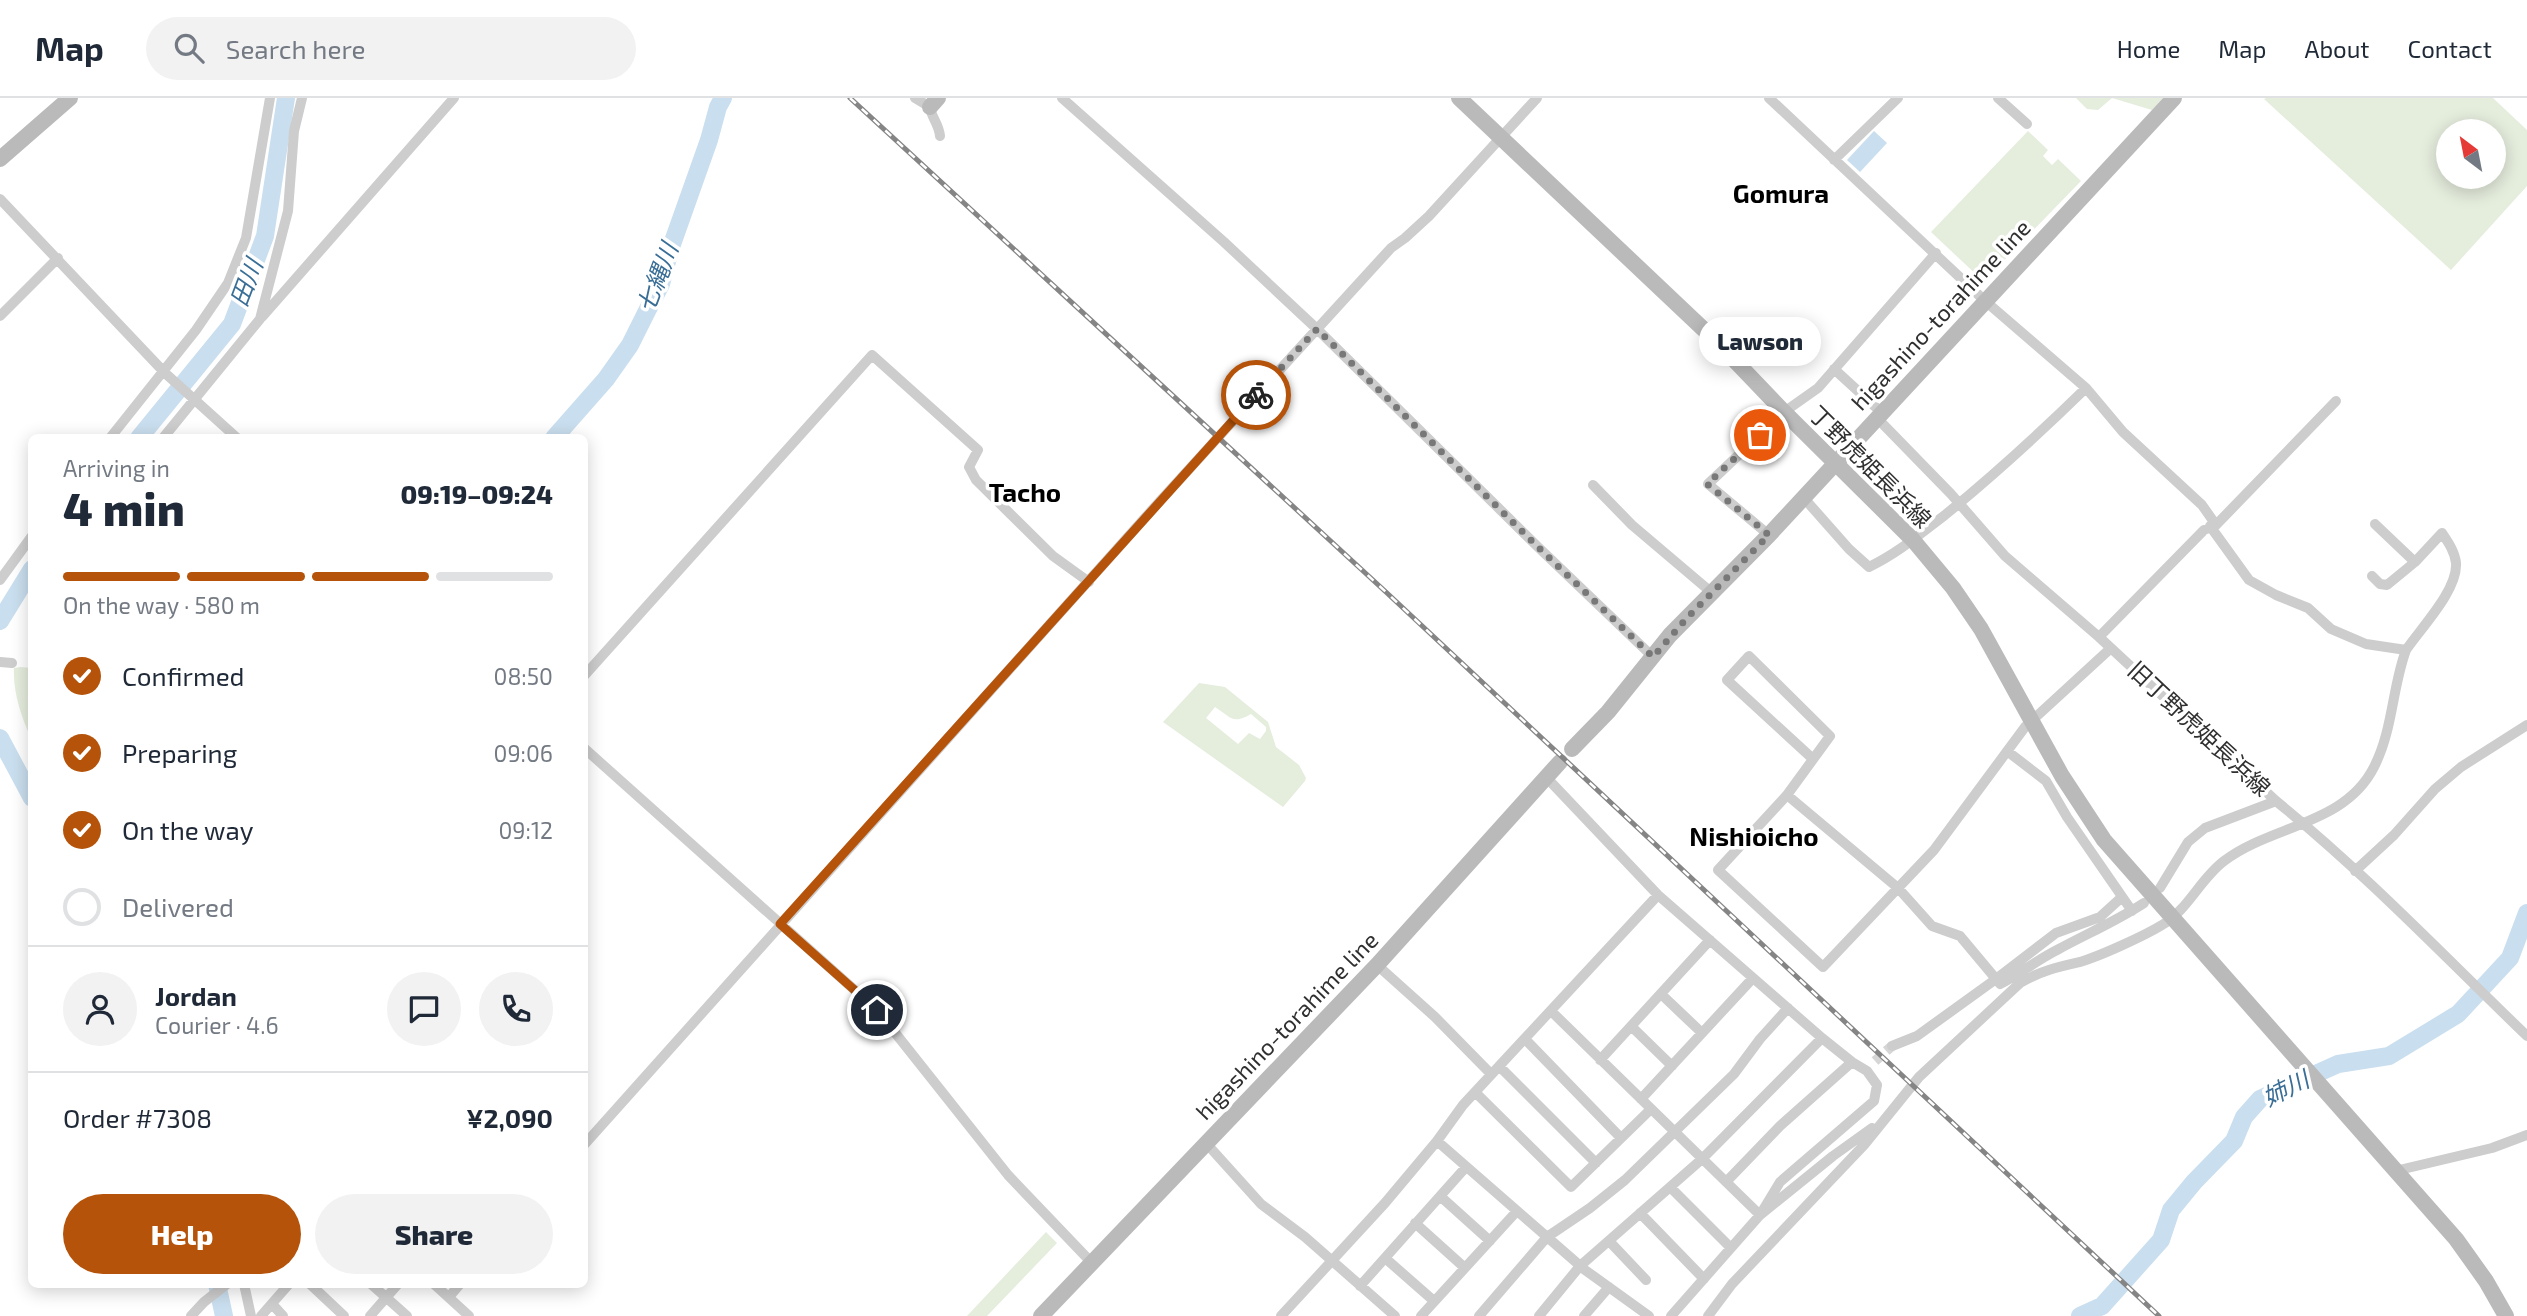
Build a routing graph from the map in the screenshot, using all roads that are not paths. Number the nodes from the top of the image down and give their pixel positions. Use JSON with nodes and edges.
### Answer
{"nodes":[{"id":1,"x":70,"y":98,"type":"edge"},
{"id":2,"x":270,"y":98,"type":"edge"},
{"id":3,"x":302,"y":98,"type":"edge"},
{"id":4,"x":454,"y":98,"type":"edge"},
{"id":5,"x":915,"y":98,"type":"edge"},
{"id":6,"x":1062,"y":98,"type":"edge"},
{"id":7,"x":1459,"y":98,"type":"edge"},
{"id":8,"x":1537,"y":98,"type":"edge"},
{"id":9,"x":1769,"y":98,"type":"edge"},
{"id":10,"x":1898,"y":98,"type":"edge"},
{"id":11,"x":1998,"y":98,"type":"edge"},
{"id":12,"x":2174,"y":98,"type":"edge"},
{"id":13,"x":934,"y":102,"type":"edge"},
{"id":14,"x":2027,"y":124,"type":"dead end"},
{"id":15,"x":940,"y":136,"type":"dead end"},
{"id":16,"x":1501,"y":137,"type":"junction"},
{"id":17,"x":0,"y":159,"type":"edge"},
{"id":18,"x":1834,"y":160,"type":"junction"},
{"id":19,"x":0,"y":199,"type":"edge"},
{"id":20,"x":1937,"y":253,"type":"junction"},
{"id":21,"x":58,"y":258,"type":"junction"},
{"id":22,"x":1984,"y":300,"type":"junction"},
{"id":23,"x":0,"y":316,"type":"edge"},
{"id":24,"x":260,"y":319,"type":"junction"},
{"id":25,"x":1317,"y":329,"type":"junction"},
{"id":26,"x":1834,"y":369,"type":"junction"},
{"id":27,"x":164,"y":371,"type":"junction"},
{"id":28,"x":2086,"y":388,"type":"junction"},
{"id":29,"x":194,"y":399,"type":"junction"},
{"id":30,"x":2336,"y":401,"type":"dead end"},
{"id":31,"x":1784,"y":412,"type":"junction"},
{"id":32,"x":1878,"y":415,"type":"junction"},
{"id":33,"x":113,"y":434,"type":"edge"},
{"id":34,"x":166,"y":434,"type":"edge"},
{"id":35,"x":233,"y":434,"type":"edge"},
{"id":36,"x":1835,"y":462,"type":"junction"},
{"id":37,"x":1593,"y":485,"type":"dead end"},
{"id":38,"x":1804,"y":497,"type":"junction"},
{"id":39,"x":1959,"y":503,"type":"junction"},
{"id":40,"x":2375,"y":524,"type":"dead end"},
{"id":41,"x":2213,"y":526,"type":"junction"},
{"id":42,"x":1769,"y":535,"type":"junction"},
{"id":43,"x":1913,"y":541,"type":"junction"},
{"id":44,"x":28,"y":542,"type":"edge"},
{"id":45,"x":2416,"y":562,"type":"junction"},
{"id":46,"x":2372,"y":576,"type":"dead end"},
{"id":47,"x":0,"y":580,"type":"edge"},
{"id":48,"x":1090,"y":582,"type":"junction"},
{"id":49,"x":1711,"y":592,"type":"junction"},
{"id":50,"x":2099,"y":637,"type":"junction"},
{"id":51,"x":2112,"y":648,"type":"junction"},
{"id":52,"x":2406,"y":650,"type":"junction"},
{"id":53,"x":1653,"y":657,"type":"junction"},
{"id":54,"x":588,"y":672,"type":"edge"},
{"id":55,"x":2032,"y":721,"type":"junction"},
{"id":56,"x":2527,"y":725,"type":"edge"},
{"id":57,"x":1572,"y":749,"type":"dead end"},
{"id":58,"x":2007,"y":751,"type":"junction"},
{"id":59,"x":588,"y":752,"type":"edge"},
{"id":60,"x":1813,"y":759,"type":"junction"},
{"id":61,"x":1560,"y":762,"type":"dead end"},
{"id":62,"x":1546,"y":777,"type":"junction"},
{"id":63,"x":1787,"y":795,"type":"junction"},
{"id":64,"x":2276,"y":801,"type":"junction"},
{"id":65,"x":2304,"y":824,"type":"junction"},
{"id":66,"x":2355,"y":871,"type":"junction"},
{"id":67,"x":1898,"y":888,"type":"junction"},
{"id":68,"x":2160,"y":888,"type":"dead end"},
{"id":69,"x":1658,"y":895,"type":"junction"},
{"id":70,"x":2122,"y":897,"type":"junction"},
{"id":71,"x":2144,"y":903,"type":"dead end"},
{"id":72,"x":2132,"y":911,"type":"junction"},
{"id":73,"x":2175,"y":922,"type":"junction"},
{"id":74,"x":780,"y":924,"type":"junction"},
{"id":75,"x":1710,"y":940,"type":"junction"},
{"id":76,"x":2056,"y":950,"type":"junction"},
{"id":77,"x":1377,"y":965,"type":"junction"},
{"id":78,"x":2058,"y":965,"type":"junction"},
{"id":79,"x":1753,"y":978,"type":"junction"},
{"id":80,"x":1996,"y":979,"type":"junction"},
{"id":81,"x":1661,"y":994,"type":"junction"},
{"id":82,"x":1788,"y":1008,"type":"junction"},
{"id":83,"x":1551,"y":1011,"type":"junction"},
{"id":84,"x":1631,"y":1027,"type":"junction"},
{"id":85,"x":1702,"y":1033,"type":"junction"},
{"id":86,"x":2527,"y":1037,"type":"edge"},
{"id":87,"x":1822,"y":1038,"type":"junction"},
{"id":88,"x":1525,"y":1039,"type":"junction"},
{"id":89,"x":1892,"y":1046,"type":"tunnel mouth"},
{"id":90,"x":1600,"y":1060,"type":"junction"},
{"id":91,"x":1875,"y":1061,"type":"tunnel mouth"},
{"id":92,"x":1852,"y":1062,"type":"junction"},
{"id":93,"x":1672,"y":1066,"type":"junction"},
{"id":94,"x":1495,"y":1070,"type":"junction"},
{"id":95,"x":1867,"y":1071,"type":"junction"},
{"id":96,"x":1475,"y":1092,"type":"junction"},
{"id":97,"x":1641,"y":1099,"type":"junction"},
{"id":98,"x":1651,"y":1109,"type":"junction"},
{"id":99,"x":1886,"y":1118,"type":"junction"},
{"id":100,"x":1674,"y":1132,"type":"junction"},
{"id":101,"x":2527,"y":1135,"type":"edge"},
{"id":102,"x":1621,"y":1138,"type":"junction"},
{"id":103,"x":588,"y":1140,"type":"edge"},
{"id":104,"x":1437,"y":1141,"type":"junction"},
{"id":105,"x":1206,"y":1143,"type":"junction"},
{"id":106,"x":1702,"y":1159,"type":"junction"},
{"id":107,"x":1596,"y":1163,"type":"junction"},
{"id":108,"x":2391,"y":1166,"type":"junction"},
{"id":109,"x":1466,"y":1167,"type":"junction"},
{"id":110,"x":1726,"y":1182,"type":"junction"},
{"id":111,"x":1670,"y":1187,"type":"junction"},
{"id":112,"x":1440,"y":1196,"type":"junction"},
{"id":113,"x":1517,"y":1211,"type":"junction"},
{"id":114,"x":1640,"y":1213,"type":"junction"},
{"id":115,"x":1760,"y":1215,"type":"junction"},
{"id":116,"x":1415,"y":1223,"type":"junction"},
{"id":117,"x":1547,"y":1237,"type":"junction"},
{"id":118,"x":1490,"y":1241,"type":"junction"},
{"id":119,"x":1609,"y":1241,"type":"junction"},
{"id":120,"x":1731,"y":1248,"type":"junction"},
{"id":121,"x":1385,"y":1258,"type":"junction"},
{"id":122,"x":1331,"y":1260,"type":"junction"},
{"id":123,"x":1091,"y":1262,"type":"junction"},
{"id":124,"x":1580,"y":1266,"type":"junction"},
{"id":125,"x":1465,"y":1268,"type":"junction"},
{"id":126,"x":1704,"y":1279,"type":"junction"},
{"id":127,"x":1646,"y":1280,"type":"dead end"},
{"id":128,"x":1360,"y":1286,"type":"junction"},
{"id":129,"x":1609,"y":1287,"type":"junction"},
{"id":130,"x":223,"y":1288,"type":"edge"},
{"id":131,"x":245,"y":1288,"type":"edge"},
{"id":132,"x":286,"y":1288,"type":"edge"},
{"id":133,"x":314,"y":1288,"type":"edge"},
{"id":134,"x":375,"y":1288,"type":"edge"},
{"id":135,"x":395,"y":1288,"type":"edge"},
{"id":136,"x":439,"y":1288,"type":"edge"},
{"id":137,"x":457,"y":1288,"type":"edge"},
{"id":138,"x":449,"y":1297,"type":"junction"},
{"id":139,"x":386,"y":1298,"type":"junction"},
{"id":140,"x":1434,"y":1301,"type":"junction"},
{"id":141,"x":272,"y":1304,"type":"junction"},
{"id":142,"x":191,"y":1316,"type":"edge"},
{"id":143,"x":251,"y":1316,"type":"edge"},
{"id":144,"x":261,"y":1316,"type":"edge"},
{"id":145,"x":283,"y":1316,"type":"edge"},
{"id":146,"x":344,"y":1316,"type":"edge"},
{"id":147,"x":370,"y":1316,"type":"edge"},
{"id":148,"x":407,"y":1316,"type":"edge"},
{"id":149,"x":469,"y":1316,"type":"edge"},
{"id":150,"x":1041,"y":1316,"type":"edge"},
{"id":151,"x":1281,"y":1316,"type":"edge"},
{"id":152,"x":1395,"y":1316,"type":"edge"},
{"id":153,"x":1421,"y":1316,"type":"edge"},
{"id":154,"x":1479,"y":1316,"type":"edge"},
{"id":155,"x":1539,"y":1316,"type":"edge"},
{"id":156,"x":1584,"y":1316,"type":"edge"},
{"id":157,"x":1649,"y":1316,"type":"edge"},
{"id":158,"x":1671,"y":1316,"type":"edge"},
{"id":159,"x":1708,"y":1316,"type":"edge"},
{"id":160,"x":2506,"y":1316,"type":"edge"}],
"edges":[{"from":1,"to":17,"type":"main road"},
{"from":2,"to":27,"type":"street"},
{"from":3,"to":24,"type":"street"},
{"from":4,"to":24,"type":"street"},
{"from":5,"to":13,"type":"street"},
{"from":6,"to":25,"type":"street"},
{"from":7,"to":16,"type":"main road","name":"丁野虎姫長浜線"},
{"from":8,"to":16,"type":"street"},
{"from":9,"to":18,"type":"street"},
{"from":10,"to":18,"type":"street"},
{"from":11,"to":14,"type":"street"},
{"from":12,"to":22,"type":"main road","name":"higashino-torahime line"},
{"from":13,"to":15,"type":"street"},
{"from":16,"to":25,"type":"street"},
{"from":16,"to":31,"type":"main road","name":"丁野虎姫長浜線"},
{"from":18,"to":20,"type":"street"},
{"from":19,"to":21,"type":"street"},
{"from":20,"to":22,"type":"street"},
{"from":20,"to":26,"type":"street"},
{"from":21,"to":23,"type":"street"},
{"from":21,"to":27,"type":"street"},
{"from":22,"to":28,"type":"street"},
{"from":22,"to":32,"type":"main road","name":"higashino-torahime line"},
{"from":24,"to":29,"type":"street"},
{"from":25,"to":48,"type":"street"},
{"from":25,"to":53,"type":"street"},
{"from":26,"to":31,"type":"street"},
{"from":26,"to":32,"type":"street","name":"旧丁野虎姫長浜線"},
{"from":27,"to":29,"type":"street"},
{"from":27,"to":33,"type":"street"},
{"from":28,"to":39,"type":"street"},
{"from":28,"to":41,"type":"street"},
{"from":29,"to":34,"type":"street"},
{"from":29,"to":35,"type":"street"},
{"from":30,"to":41,"type":"street"},
{"from":31,"to":36,"type":"main road","name":"丁野虎姫長浜線"},
{"from":31,"to":42,"type":"street"},
{"from":32,"to":36,"type":"main road","name":"higashino-torahime line"},
{"from":32,"to":39,"type":"street","name":"旧丁野虎姫長浜線"},
{"from":36,"to":38,"type":"main road","name":"higashino-torahime line"},
{"from":36,"to":43,"type":"main road","name":"丁野虎姫長浜線"},
{"from":37,"to":49,"type":"street"},
{"from":38,"to":42,"type":"main road","name":"higashino-torahime line"},
{"from":38,"to":43,"type":"street"},
{"from":39,"to":43,"type":"street"},
{"from":39,"to":50,"type":"street","name":"旧丁野虎姫長浜線"},
{"from":40,"to":45,"type":"street"},
{"from":41,"to":50,"type":"street"},
{"from":41,"to":52,"type":"street"},
{"from":42,"to":49,"type":"main road","name":"higashino-torahime line"},
{"from":43,"to":55,"type":"main road","name":"丁野虎姫長浜線"},
{"from":44,"to":47,"type":"street"},
{"from":45,"to":46,"type":"street"},
{"from":45,"to":52,"type":"street"},
{"from":48,"to":54,"type":"street"},
{"from":48,"to":74,"type":"street"},
{"from":49,"to":53,"type":"main road","name":"higashino-torahime line"},
{"from":50,"to":51,"type":"street","name":"旧丁野虎姫長浜線"},
{"from":51,"to":55,"type":"street"},
{"from":51,"to":64,"type":"street","name":"旧丁野虎姫長浜線"},
{"from":52,"to":65,"type":"street"},
{"from":53,"to":57,"type":"main road","name":"higashino-torahime line"},
{"from":55,"to":58,"type":"street"},
{"from":55,"to":73,"type":"main road","name":"丁野虎姫長浜線"},
{"from":56,"to":66,"type":"street"},
{"from":58,"to":67,"type":"street"},
{"from":58,"to":70,"type":"street"},
{"from":59,"to":74,"type":"street"},
{"from":60,"to":60,"type":"street"},
{"from":60,"to":63,"type":"street"},
{"from":61,"to":62,"type":"main road","name":"higashino-torahime line"},
{"from":62,"to":69,"type":"street"},
{"from":62,"to":77,"type":"main road","name":"higashino-torahime line"},
{"from":63,"to":67,"type":"street"},
{"from":63,"to":67,"type":"street"},
{"from":64,"to":65,"type":"street","name":"旧丁野虎姫長浜線"},
{"from":64,"to":68,"type":"street"},
{"from":65,"to":66,"type":"street","name":"旧丁野虎姫長浜線"},
{"from":65,"to":73,"type":"street"},
{"from":66,"to":86,"type":"street","name":"旧丁野虎姫長浜線"},
{"from":67,"to":80,"type":"street"},
{"from":69,"to":75,"type":"street"},
{"from":69,"to":83,"type":"street"},
{"from":70,"to":72,"type":"street"},
{"from":70,"to":80,"type":"street"},
{"from":71,"to":72,"type":"street"},
{"from":72,"to":76,"type":"street"},
{"from":73,"to":78,"type":"street"},
{"from":73,"to":108,"type":"main road","name":"丁野虎姫長浜線"},
{"from":74,"to":103,"type":"street"},
{"from":74,"to":123,"type":"street"},
{"from":75,"to":79,"type":"street"},
{"from":75,"to":81,"type":"street"},
{"from":76,"to":78,"type":"street"},
{"from":76,"to":80,"type":"street"},
{"from":77,"to":94,"type":"street"},
{"from":77,"to":105,"type":"main road","name":"higashino-torahime line"},
{"from":78,"to":99,"type":"street"},
{"from":79,"to":82,"type":"street"},
{"from":79,"to":85,"type":"street"},
{"from":80,"to":89,"type":"street"},
{"from":81,"to":84,"type":"street"},
{"from":81,"to":85,"type":"street"},
{"from":82,"to":87,"type":"street"},
{"from":82,"to":100,"type":"street"},
{"from":83,"to":88,"type":"street"},
{"from":83,"to":90,"type":"street"},
{"from":84,"to":90,"type":"street"},
{"from":84,"to":93,"type":"street"},
{"from":85,"to":93,"type":"street"},
{"from":87,"to":92,"type":"street"},
{"from":87,"to":106,"type":"street"},
{"from":88,"to":94,"type":"street"},
{"from":88,"to":102,"type":"street"},
{"from":90,"to":97,"type":"street"},
{"from":91,"to":95,"type":"street"},
{"from":92,"to":95,"type":"street"},
{"from":92,"to":110,"type":"street"},
{"from":93,"to":97,"type":"street"},
{"from":94,"to":96,"type":"street"},
{"from":94,"to":107,"type":"street"},
{"from":95,"to":115,"type":"street"},
{"from":96,"to":104,"type":"street"},
{"from":96,"to":107,"type":"street"},
{"from":97,"to":98,"type":"street"},
{"from":98,"to":100,"type":"street"},
{"from":98,"to":102,"type":"street"},
{"from":99,"to":115,"type":"street"},
{"from":99,"to":159,"type":"street"},
{"from":100,"to":106,"type":"street"},
{"from":100,"to":117,"type":"street"},
{"from":101,"to":108,"type":"street"},
{"from":102,"to":107,"type":"street"},
{"from":104,"to":109,"type":"street"},
{"from":104,"to":122,"type":"street"},
{"from":105,"to":122,"type":"street"},
{"from":105,"to":123,"type":"main road","name":"higashino-torahime line"},
{"from":106,"to":110,"type":"street"},
{"from":106,"to":111,"type":"street"},
{"from":108,"to":160,"type":"main road"},
{"from":109,"to":112,"type":"street"},
{"from":109,"to":113,"type":"street"},
{"from":110,"to":115,"type":"street"},
{"from":111,"to":114,"type":"street"},
{"from":111,"to":120,"type":"street"},
{"from":112,"to":116,"type":"street"},
{"from":112,"to":118,"type":"street"},
{"from":113,"to":117,"type":"street"},
{"from":113,"to":118,"type":"street"},
{"from":114,"to":119,"type":"street"},
{"from":114,"to":126,"type":"street"},
{"from":115,"to":120,"type":"street"},
{"from":116,"to":121,"type":"street"},
{"from":116,"to":125,"type":"street"},
{"from":117,"to":124,"type":"street"},
{"from":117,"to":154,"type":"street"},
{"from":118,"to":125,"type":"street"},
{"from":119,"to":124,"type":"street"},
{"from":119,"to":127,"type":"street"},
{"from":120,"to":126,"type":"street"},
{"from":121,"to":128,"type":"street"},
{"from":121,"to":140,"type":"street"},
{"from":122,"to":128,"type":"street"},
{"from":122,"to":151,"type":"street"},
{"from":123,"to":150,"type":"main road","name":"higashino-torahime line"},
{"from":124,"to":129,"type":"street"},
{"from":124,"to":155,"type":"street"},
{"from":125,"to":140,"type":"street"},
{"from":126,"to":158,"type":"street"},
{"from":128,"to":152,"type":"street"},
{"from":129,"to":156,"type":"street"},
{"from":129,"to":157,"type":"street"},
{"from":130,"to":142,"type":"street"},
{"from":131,"to":143,"type":"street"},
{"from":132,"to":141,"type":"street"},
{"from":133,"to":146,"type":"street"},
{"from":134,"to":139,"type":"street"},
{"from":135,"to":139,"type":"street"},
{"from":136,"to":138,"type":"street"},
{"from":137,"to":138,"type":"street"},
{"from":138,"to":149,"type":"street"},
{"from":139,"to":147,"type":"street"},
{"from":139,"to":148,"type":"street"},
{"from":140,"to":153,"type":"street"},
{"from":141,"to":144,"type":"street"},
{"from":141,"to":145,"type":"street"}]}
